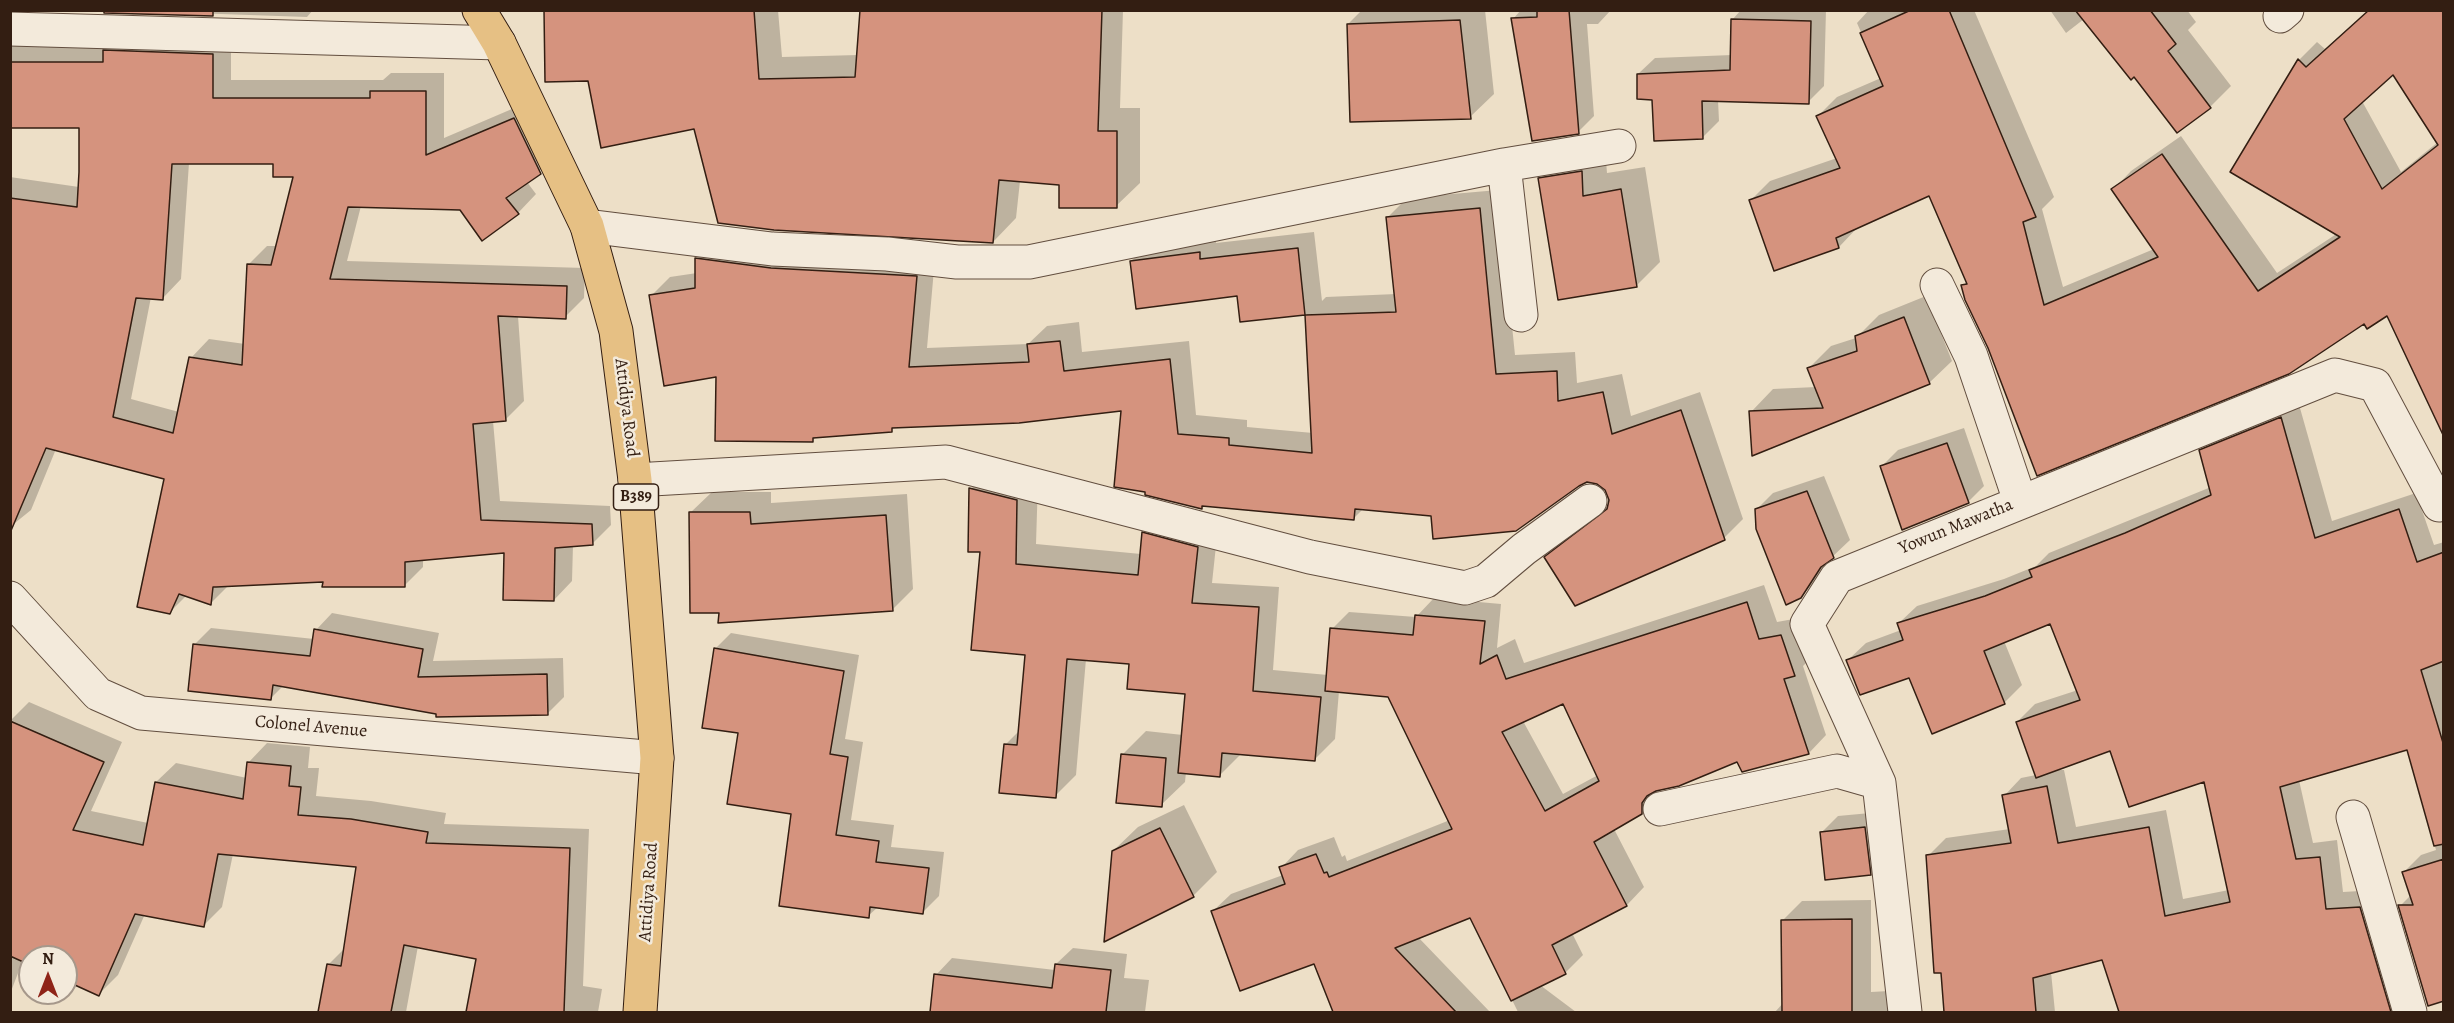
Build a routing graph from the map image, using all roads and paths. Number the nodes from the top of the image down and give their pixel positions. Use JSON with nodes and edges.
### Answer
{"nodes":[{"id":1,"x":479,"y":10,"type":"edge"},
{"id":2,"x":10,"y":29,"type":"edge"},
{"id":3,"x":499,"y":43,"type":"junction"},
{"id":4,"x":1619,"y":146,"type":"dead end"},
{"id":5,"x":1504,"y":165,"type":"junction"},
{"id":6,"x":587,"y":226,"type":"junction"},
{"id":7,"x":1937,"y":285,"type":"dead end"},
{"id":8,"x":1521,"y":315,"type":"dead end"},
{"id":9,"x":635,"y":480,"type":"junction"},
{"id":10,"x":1590,"y":501,"type":"dead end"},
{"id":11,"x":2020,"y":501,"type":"junction"},
{"id":12,"x":2444,"y":502,"type":"edge"},
{"id":13,"x":10,"y":598,"type":"edge"},
{"id":14,"x":657,"y":758,"type":"junction"},
{"id":15,"x":1879,"y":783,"type":"junction"},
{"id":16,"x":1660,"y":809,"type":"dead end"},
{"id":17,"x":2353,"y":817,"type":"dead end"},
{"id":18,"x":640,"y":1012,"type":"edge"},
{"id":19,"x":1905,"y":1012,"type":"edge"},
{"id":20,"x":2410,"y":1012,"type":"edge"}],
"edges":[{"from":1,"to":3,"type":"main road","name":"Attidiya Road","number":"B389"},
{"from":2,"to":3,"type":"street"},
{"from":3,"to":6,"type":"main road","name":"Attidiya Road","number":"B389"},
{"from":4,"to":5,"type":"street"},
{"from":5,"to":6,"type":"street"},
{"from":5,"to":8,"type":"street"},
{"from":6,"to":9,"type":"main road","name":"Attidiya Road","number":"B389"},
{"from":7,"to":11,"type":"street"},
{"from":9,"to":10,"type":"street"},
{"from":9,"to":14,"type":"main road","name":"Attidiya Road","number":"B389"},
{"from":11,"to":12,"type":"street","name":"Yowun Mawatha"},
{"from":11,"to":15,"type":"street","name":"Yowun Mawatha"},
{"from":13,"to":14,"type":"street","name":"Colonel Avenue"},
{"from":14,"to":18,"type":"main road","name":"Attidiya Road","number":"B389"},
{"from":15,"to":16,"type":"street"},
{"from":15,"to":19,"type":"street","name":"Yowun Mawatha"},
{"from":17,"to":20,"type":"street"}]}
